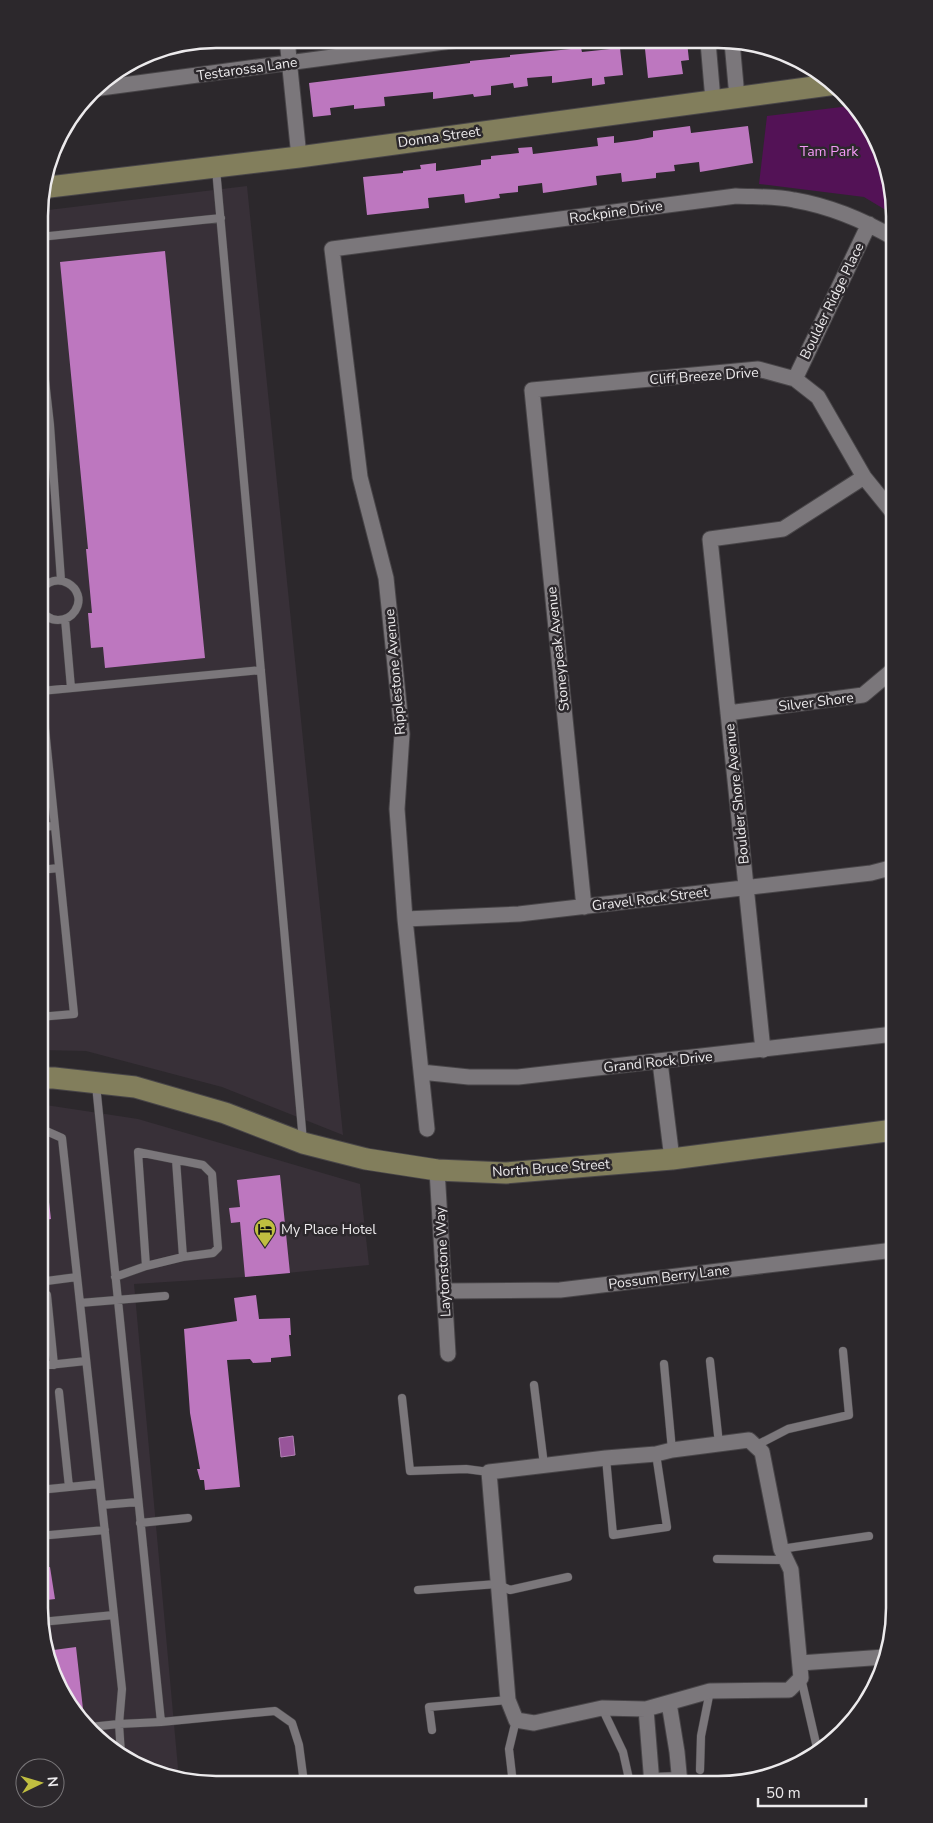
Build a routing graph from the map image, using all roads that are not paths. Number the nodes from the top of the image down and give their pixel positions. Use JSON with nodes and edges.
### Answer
{"nodes":[{"id":1,"x":288,"y":48,"type":"edge"},
{"id":2,"x":399,"y":48,"type":"edge"},
{"id":3,"x":709,"y":48,"type":"edge"},
{"id":4,"x":733,"y":48,"type":"edge"},
{"id":5,"x":289,"y":63,"type":"junction"},
{"id":6,"x":824,"y":86,"type":"edge"},
{"id":7,"x":107,"y":87,"type":"edge"},
{"id":8,"x":737,"y":97,"type":"junction"},
{"id":9,"x":713,"y":100,"type":"junction"},
{"id":10,"x":299,"y":156,"type":"junction"},
{"id":11,"x":216,"y":167,"type":"junction"},
{"id":12,"x":50,"y":187,"type":"edge"},
{"id":13,"x":221,"y":218,"type":"junction"},
{"id":14,"x":869,"y":224,"type":"junction"},
{"id":15,"x":886,"y":234,"type":"edge"},
{"id":16,"x":48,"y":236,"type":"edge"},
{"id":17,"x":332,"y":249,"type":"joint"},
{"id":18,"x":794,"y":379,"type":"junction"},
{"id":19,"x":532,"y":390,"type":"joint"},
{"id":20,"x":48,"y":406,"type":"edge"},
{"id":21,"x":864,"y":477,"type":"junction"},
{"id":22,"x":886,"y":504,"type":"edge"},
{"id":23,"x":62,"y":580,"type":"junction"},
{"id":24,"x":48,"y":583,"type":"edge"},
{"id":25,"x":48,"y":617,"type":"edge"},
{"id":26,"x":65,"y":619,"type":"junction"},
{"id":27,"x":261,"y":670,"type":"junction"},
{"id":28,"x":886,"y":676,"type":"edge"},
{"id":29,"x":71,"y":688,"type":"junction"},
{"id":30,"x":48,"y":690,"type":"edge"},
{"id":31,"x":728,"y":713,"type":"junction"},
{"id":32,"x":48,"y":776,"type":"edge"},
{"id":33,"x":48,"y":826,"type":"edge"},
{"id":34,"x":54,"y":826,"type":"junction"},
{"id":35,"x":59,"y":868,"type":"junction"},
{"id":36,"x":48,"y":869,"type":"edge"},
{"id":37,"x":886,"y":869,"type":"edge"},
{"id":38,"x":746,"y":888,"type":"junction"},
{"id":39,"x":584,"y":907,"type":"junction"},
{"id":40,"x":405,"y":919,"type":"junction"},
{"id":41,"x":48,"y":1016,"type":"edge"},
{"id":42,"x":885,"y":1035,"type":"edge"},
{"id":43,"x":763,"y":1050,"type":"junction"},
{"id":44,"x":660,"y":1062,"type":"junction"},
{"id":45,"x":421,"y":1072,"type":"junction"},
{"id":46,"x":48,"y":1079,"type":"edge"},
{"id":47,"x":96,"y":1083,"type":"junction"},
{"id":48,"x":427,"y":1129,"type":"dead end"},
{"id":49,"x":885,"y":1131,"type":"edge"},
{"id":50,"x":48,"y":1132,"type":"edge"},
{"id":51,"x":303,"y":1142,"type":"junction"},
{"id":52,"x":672,"y":1158,"type":"junction"},
{"id":53,"x":176,"y":1160,"type":"junction"},
{"id":54,"x":437,"y":1170,"type":"junction"},
{"id":55,"x":885,"y":1251,"type":"edge"},
{"id":56,"x":183,"y":1257,"type":"junction"},
{"id":57,"x":146,"y":1266,"type":"junction"},
{"id":58,"x":115,"y":1277,"type":"junction"},
{"id":59,"x":77,"y":1278,"type":"junction"},
{"id":60,"x":48,"y":1281,"type":"edge"},
{"id":61,"x":444,"y":1291,"type":"junction"},
{"id":62,"x":165,"y":1296,"type":"dead end"},
{"id":63,"x":118,"y":1300,"type":"junction"},
{"id":64,"x":80,"y":1304,"type":"junction"},
{"id":65,"x":48,"y":1313,"type":"edge"},
{"id":66,"x":843,"y":1351,"type":"dead end"},
{"id":67,"x":448,"y":1354,"type":"dead end"},
{"id":68,"x":710,"y":1360,"type":"dead end"},
{"id":69,"x":86,"y":1361,"type":"junction"},
{"id":70,"x":664,"y":1364,"type":"dead end"},
{"id":71,"x":48,"y":1365,"type":"edge"},
{"id":72,"x":54,"y":1365,"type":"junction"},
{"id":73,"x":534,"y":1386,"type":"dead end"},
{"id":74,"x":58,"y":1392,"type":"dead end"},
{"id":75,"x":402,"y":1398,"type":"dead end"},
{"id":76,"x":720,"y":1444,"type":"junction"},
{"id":77,"x":755,"y":1446,"type":"junction"},
{"id":78,"x":672,"y":1450,"type":"junction"},
{"id":79,"x":656,"y":1454,"type":"junction"},
{"id":80,"x":606,"y":1458,"type":"junction"},
{"id":81,"x":544,"y":1465,"type":"junction"},
{"id":82,"x":489,"y":1472,"type":"junction"},
{"id":83,"x":100,"y":1484,"type":"junction"},
{"id":84,"x":69,"y":1487,"type":"junction"},
{"id":85,"x":48,"y":1489,"type":"edge"},
{"id":86,"x":138,"y":1502,"type":"junction"},
{"id":87,"x":102,"y":1505,"type":"junction"},
{"id":88,"x":188,"y":1518,"type":"dead end"},
{"id":89,"x":140,"y":1523,"type":"junction"},
{"id":90,"x":105,"y":1530,"type":"junction"},
{"id":91,"x":48,"y":1535,"type":"edge"},
{"id":92,"x":869,"y":1536,"type":"dead end"},
{"id":93,"x":784,"y":1554,"type":"junction"},
{"id":94,"x":717,"y":1559,"type":"dead end"},
{"id":95,"x":568,"y":1577,"type":"dead end"},
{"id":96,"x":497,"y":1584,"type":"junction"},
{"id":97,"x":418,"y":1590,"type":"dead end"},
{"id":98,"x":114,"y":1615,"type":"junction"},
{"id":99,"x":48,"y":1621,"type":"edge"},
{"id":100,"x":878,"y":1658,"type":"edge"},
{"id":101,"x":801,"y":1671,"type":"junction"},
{"id":102,"x":710,"y":1691,"type":"junction"},
{"id":103,"x":508,"y":1700,"type":"junction"},
{"id":104,"x":669,"y":1703,"type":"junction"},
{"id":105,"x":602,"y":1708,"type":"junction"},
{"id":106,"x":646,"y":1709,"type":"junction"},
{"id":107,"x":516,"y":1720,"type":"junction"},
{"id":108,"x":161,"y":1722,"type":"junction"},
{"id":109,"x":119,"y":1724,"type":"junction"},
{"id":110,"x":97,"y":1726,"type":"edge"},
{"id":111,"x":432,"y":1730,"type":"dead end"},
{"id":112,"x":816,"y":1744,"type":"edge"},
{"id":113,"x":120,"y":1746,"type":"edge"},
{"id":114,"x":700,"y":1770,"type":"dead end"},
{"id":115,"x":303,"y":1776,"type":"edge"},
{"id":116,"x":511,"y":1776,"type":"edge"},
{"id":117,"x":628,"y":1776,"type":"edge"},
{"id":118,"x":652,"y":1776,"type":"edge"},
{"id":119,"x":678,"y":1776,"type":"edge"}],
"edges":[{"from":1,"to":5,"type":"street"},
{"from":2,"to":5,"type":"street","name":"Testarossa Lane"},
{"from":3,"to":9,"type":"street"},
{"from":4,"to":8,"type":"street"},
{"from":5,"to":7,"type":"street","name":"Testarossa Lane"},
{"from":5,"to":10,"type":"street"},
{"from":6,"to":8,"type":"street","name":"Donna Street"},
{"from":8,"to":9,"type":"street","name":"Donna Street"},
{"from":9,"to":10,"type":"street","name":"Donna Street"},
{"from":10,"to":11,"type":"street","name":"Donna Street"},
{"from":11,"to":12,"type":"street","name":"Donna Street"},
{"from":11,"to":13,"type":"lane"},
{"from":13,"to":16,"type":"lane"},
{"from":13,"to":27,"type":"lane"},
{"from":14,"to":15,"type":"street","name":"Rockpine Drive"},
{"from":14,"to":17,"type":"street","name":"Rockpine Drive"},
{"from":14,"to":18,"type":"street","name":"Boulder Ridge Place"},
{"from":17,"to":40,"type":"street","name":"Ripplestone Avenue"},
{"from":18,"to":19,"type":"street","name":"Cliff Breeze Drive"},
{"from":18,"to":21,"type":"street","name":"Cliff Breeze Drive"},
{"from":19,"to":39,"type":"street","name":"Stoneypeak Avenue"},
{"from":20,"to":23,"type":"lane"},
{"from":21,"to":22,"type":"street","name":"Cliff Breeze Drive"},
{"from":21,"to":31,"type":"street","name":"Boulder Shore Avenue"},
{"from":23,"to":24,"type":"lane"},
{"from":23,"to":26,"type":"lane"},
{"from":25,"to":26,"type":"lane"},
{"from":26,"to":29,"type":"lane"},
{"from":27,"to":29,"type":"lane"},
{"from":27,"to":51,"type":"lane"},
{"from":28,"to":31,"type":"street","name":"Silver Shore"},
{"from":29,"to":30,"type":"lane"},
{"from":31,"to":38,"type":"street","name":"Boulder Shore Avenue"},
{"from":32,"to":34,"type":"lane"},
{"from":33,"to":34,"type":"lane"},
{"from":34,"to":35,"type":"lane"},
{"from":35,"to":36,"type":"lane"},
{"from":35,"to":41,"type":"lane"},
{"from":37,"to":38,"type":"street","name":"Gravel Rock Street"},
{"from":38,"to":39,"type":"street","name":"Gravel Rock Street"},
{"from":38,"to":43,"type":"street","name":"Boulder Shore Avenue"},
{"from":39,"to":40,"type":"street","name":"Gravel Rock Street"},
{"from":40,"to":45,"type":"street","name":"Ripplestone Avenue"},
{"from":42,"to":43,"type":"street","name":"Grand Rock Drive"},
{"from":43,"to":44,"type":"street","name":"Grand Rock Drive"},
{"from":44,"to":45,"type":"street","name":"Grand Rock Drive"},
{"from":44,"to":52,"type":"street"},
{"from":45,"to":48,"type":"street","name":"Ripplestone Avenue"},
{"from":46,"to":47,"type":"street","name":"North Bruce Street"},
{"from":47,"to":51,"type":"street","name":"North Bruce Street"},
{"from":47,"to":58,"type":"lane"},
{"from":49,"to":52,"type":"street","name":"North Bruce Street"},
{"from":50,"to":59,"type":"lane"},
{"from":51,"to":54,"type":"street","name":"North Bruce Street"},
{"from":52,"to":54,"type":"street","name":"North Bruce Street"},
{"from":53,"to":56,"type":"lane"},
{"from":53,"to":56,"type":"lane"},
{"from":53,"to":57,"type":"lane"},
{"from":54,"to":61,"type":"street","name":"Laytonstone Way"},
{"from":55,"to":61,"type":"street","name":"Possum Berry Lane"},
{"from":56,"to":57,"type":"lane"},
{"from":57,"to":58,"type":"lane"},
{"from":58,"to":63,"type":"lane"},
{"from":59,"to":60,"type":"lane"},
{"from":59,"to":64,"type":"lane"},
{"from":61,"to":67,"type":"street","name":"Laytonstone Way"},
{"from":62,"to":63,"type":"lane"},
{"from":63,"to":64,"type":"lane"},
{"from":63,"to":86,"type":"lane"},
{"from":64,"to":69,"type":"lane"},
{"from":65,"to":72,"type":"lane"},
{"from":66,"to":77,"type":"lane"},
{"from":68,"to":76,"type":"lane"},
{"from":69,"to":72,"type":"lane"},
{"from":69,"to":83,"type":"lane"},
{"from":70,"to":78,"type":"lane"},
{"from":71,"to":72,"type":"lane"},
{"from":73,"to":81,"type":"lane"},
{"from":74,"to":84,"type":"lane"},
{"from":75,"to":82,"type":"lane"},
{"from":76,"to":77,"type":"street"},
{"from":76,"to":78,"type":"street"},
{"from":77,"to":93,"type":"street"},
{"from":78,"to":79,"type":"street"},
{"from":79,"to":80,"type":"street"},
{"from":79,"to":80,"type":"lane"},
{"from":80,"to":81,"type":"street"},
{"from":81,"to":82,"type":"street"},
{"from":82,"to":96,"type":"street"},
{"from":83,"to":84,"type":"lane"},
{"from":83,"to":87,"type":"lane"},
{"from":84,"to":85,"type":"lane"},
{"from":86,"to":87,"type":"lane"},
{"from":86,"to":89,"type":"lane"},
{"from":87,"to":90,"type":"lane"},
{"from":88,"to":89,"type":"lane"},
{"from":89,"to":108,"type":"lane"},
{"from":90,"to":91,"type":"lane"},
{"from":90,"to":98,"type":"lane"},
{"from":92,"to":93,"type":"lane"},
{"from":93,"to":94,"type":"lane"},
{"from":93,"to":101,"type":"street"},
{"from":95,"to":96,"type":"lane"},
{"from":96,"to":97,"type":"lane"},
{"from":96,"to":103,"type":"street"},
{"from":98,"to":99,"type":"lane"},
{"from":98,"to":109,"type":"lane"},
{"from":100,"to":101,"type":"street"},
{"from":101,"to":102,"type":"street"},
{"from":101,"to":112,"type":"lane"},
{"from":102,"to":104,"type":"street"},
{"from":102,"to":114,"type":"lane"},
{"from":103,"to":107,"type":"street"},
{"from":103,"to":111,"type":"lane"},
{"from":104,"to":106,"type":"street"},
{"from":104,"to":119,"type":"street"},
{"from":105,"to":106,"type":"street"},
{"from":105,"to":107,"type":"street"},
{"from":105,"to":117,"type":"lane"},
{"from":106,"to":118,"type":"street"},
{"from":107,"to":116,"type":"lane"},
{"from":108,"to":109,"type":"lane"},
{"from":108,"to":115,"type":"lane"},
{"from":109,"to":110,"type":"lane"},
{"from":109,"to":113,"type":"lane"}]}
